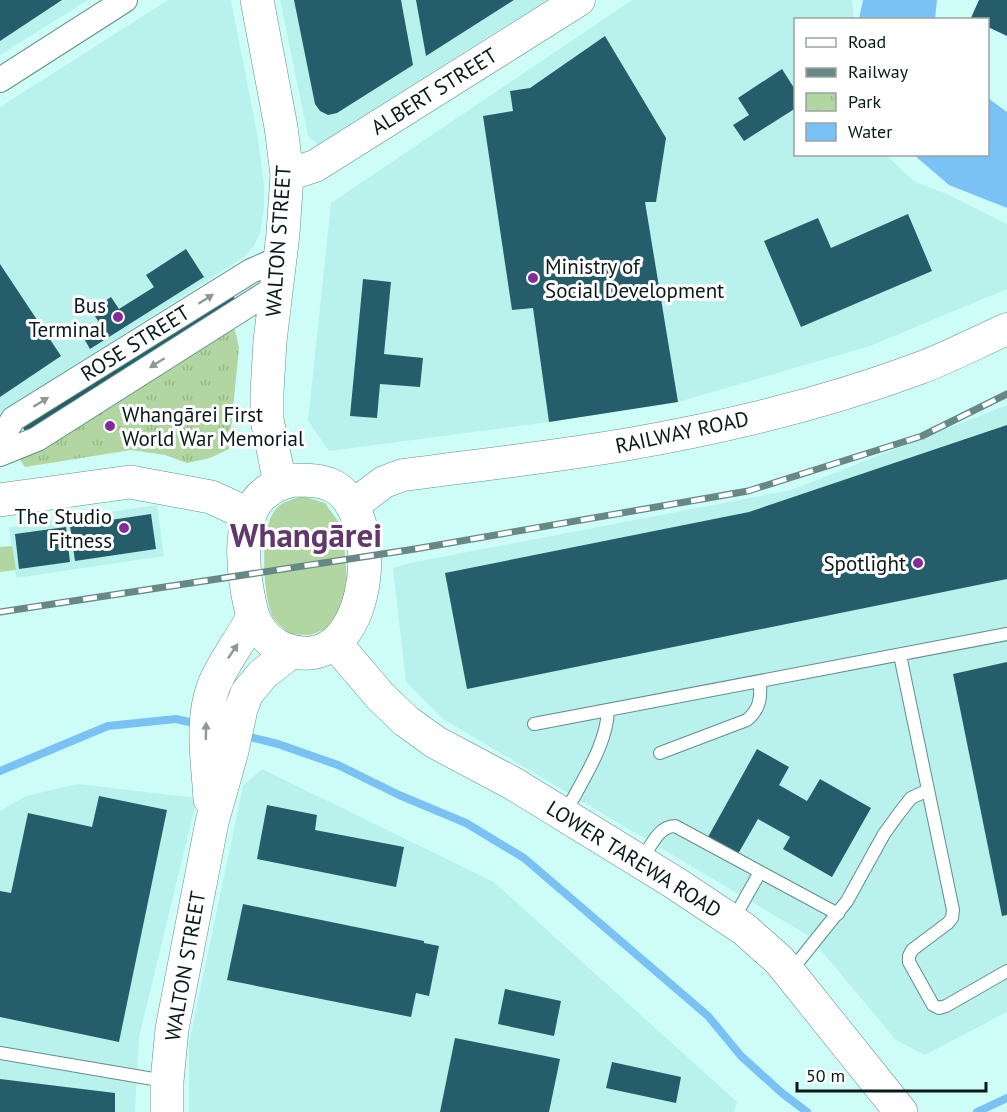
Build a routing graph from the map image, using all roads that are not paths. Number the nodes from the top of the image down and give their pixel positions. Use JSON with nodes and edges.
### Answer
{"nodes":[{"id":1,"x":125,"y":0,"type":"edge"},
{"id":2,"x":257,"y":0,"type":"edge"},
{"id":3,"x":579,"y":0,"type":"edge"},
{"id":4,"x":0,"y":80,"type":"edge"},
{"id":5,"x":287,"y":175,"type":"junction"},
{"id":6,"x":279,"y":272,"type":"junction"},
{"id":7,"x":1007,"y":329,"type":"edge"},
{"id":8,"x":0,"y":441,"type":"edge"},
{"id":9,"x":0,"y":454,"type":"edge"},
{"id":10,"x":280,"y":483,"type":"junction"},
{"id":11,"x":0,"y":500,"type":"edge"},
{"id":12,"x":352,"y":506,"type":"junction"},
{"id":13,"x":250,"y":515,"type":"junction"},
{"id":14,"x":253,"y":617,"type":"junction"},
{"id":15,"x":1007,"y":634,"type":"edge"},
{"id":16,"x":335,"y":643,"type":"junction"},
{"id":17,"x":291,"y":652,"type":"junction"},
{"id":18,"x":900,"y":655,"type":"junction"},
{"id":19,"x":760,"y":682,"type":"junction"},
{"id":20,"x":608,"y":710,"type":"junction"},
{"id":21,"x":534,"y":724,"type":"dead end"},
{"id":22,"x":660,"y":753,"type":"dead end"},
{"id":23,"x":216,"y":780,"type":"junction"},
{"id":24,"x":928,"y":790,"type":"junction"},
{"id":25,"x":564,"y":815,"type":"junction"},
{"id":26,"x":640,"y":862,"type":"junction"},
{"id":27,"x":760,"y":872,"type":"junction"},
{"id":28,"x":838,"y":914,"type":"junction"},
{"id":29,"x":733,"y":921,"type":"junction"},
{"id":30,"x":1007,"y":971,"type":"edge"},
{"id":31,"x":789,"y":973,"type":"junction"},
{"id":32,"x":0,"y":1053,"type":"edge"},
{"id":33,"x":167,"y":1096,"type":"edge"},
{"id":34,"x":896,"y":1105,"type":"edge"}],
"edges":[{"from":1,"to":4,"type":"street"},
{"from":2,"to":5,"type":"main road","name":"WALTON STREET"},
{"from":3,"to":5,"type":"street","name":"ALBERT STREET"},
{"from":5,"to":6,"type":"main road","name":"WALTON STREET"},
{"from":8,"to":6,"type":"street","name":"ROSE STREET","one_way":true},
{"from":6,"to":9,"type":"street","name":"ROSE STREET","one_way":true},
{"from":6,"to":10,"type":"main road","name":"WALTON STREET"},
{"from":7,"to":12,"type":"street","name":"RAILWAY ROAD"},
{"from":10,"to":12,"type":"main road"},
{"from":10,"to":13,"type":"main road"},
{"from":11,"to":13,"type":"main road"},
{"from":12,"to":16,"type":"main road"},
{"from":13,"to":14,"type":"main road"},
{"from":14,"to":17,"type":"main road"},
{"from":23,"to":14,"type":"main road","name":"WALTON STREET","one_way":true},
{"from":15,"to":18,"type":"lane"},
{"from":16,"to":17,"type":"main road"},
{"from":16,"to":25,"type":"main road","name":"LOWER TAREWA ROAD"},
{"from":17,"to":23,"type":"main road","name":"WALTON STREET"},
{"from":18,"to":19,"type":"lane"},
{"from":18,"to":24,"type":"lane"},
{"from":19,"to":20,"type":"lane"},
{"from":19,"to":22,"type":"lane"},
{"from":20,"to":21,"type":"lane"},
{"from":20,"to":25,"type":"lane"},
{"from":23,"to":33,"type":"main road","name":"WALTON STREET"},
{"from":24,"to":28,"type":"lane"},
{"from":24,"to":30,"type":"lane"},
{"from":25,"to":26,"type":"main road","name":"LOWER TAREWA ROAD"},
{"from":26,"to":27,"type":"lane"},
{"from":26,"to":29,"type":"main road","name":"LOWER TAREWA ROAD"},
{"from":27,"to":28,"type":"lane"},
{"from":27,"to":29,"type":"lane"},
{"from":28,"to":31,"type":"lane"},
{"from":29,"to":31,"type":"main road","name":"LOWER TAREWA ROAD"},
{"from":31,"to":34,"type":"main road","name":"LOWER TAREWA ROAD"},
{"from":32,"to":33,"type":"lane"}]}
